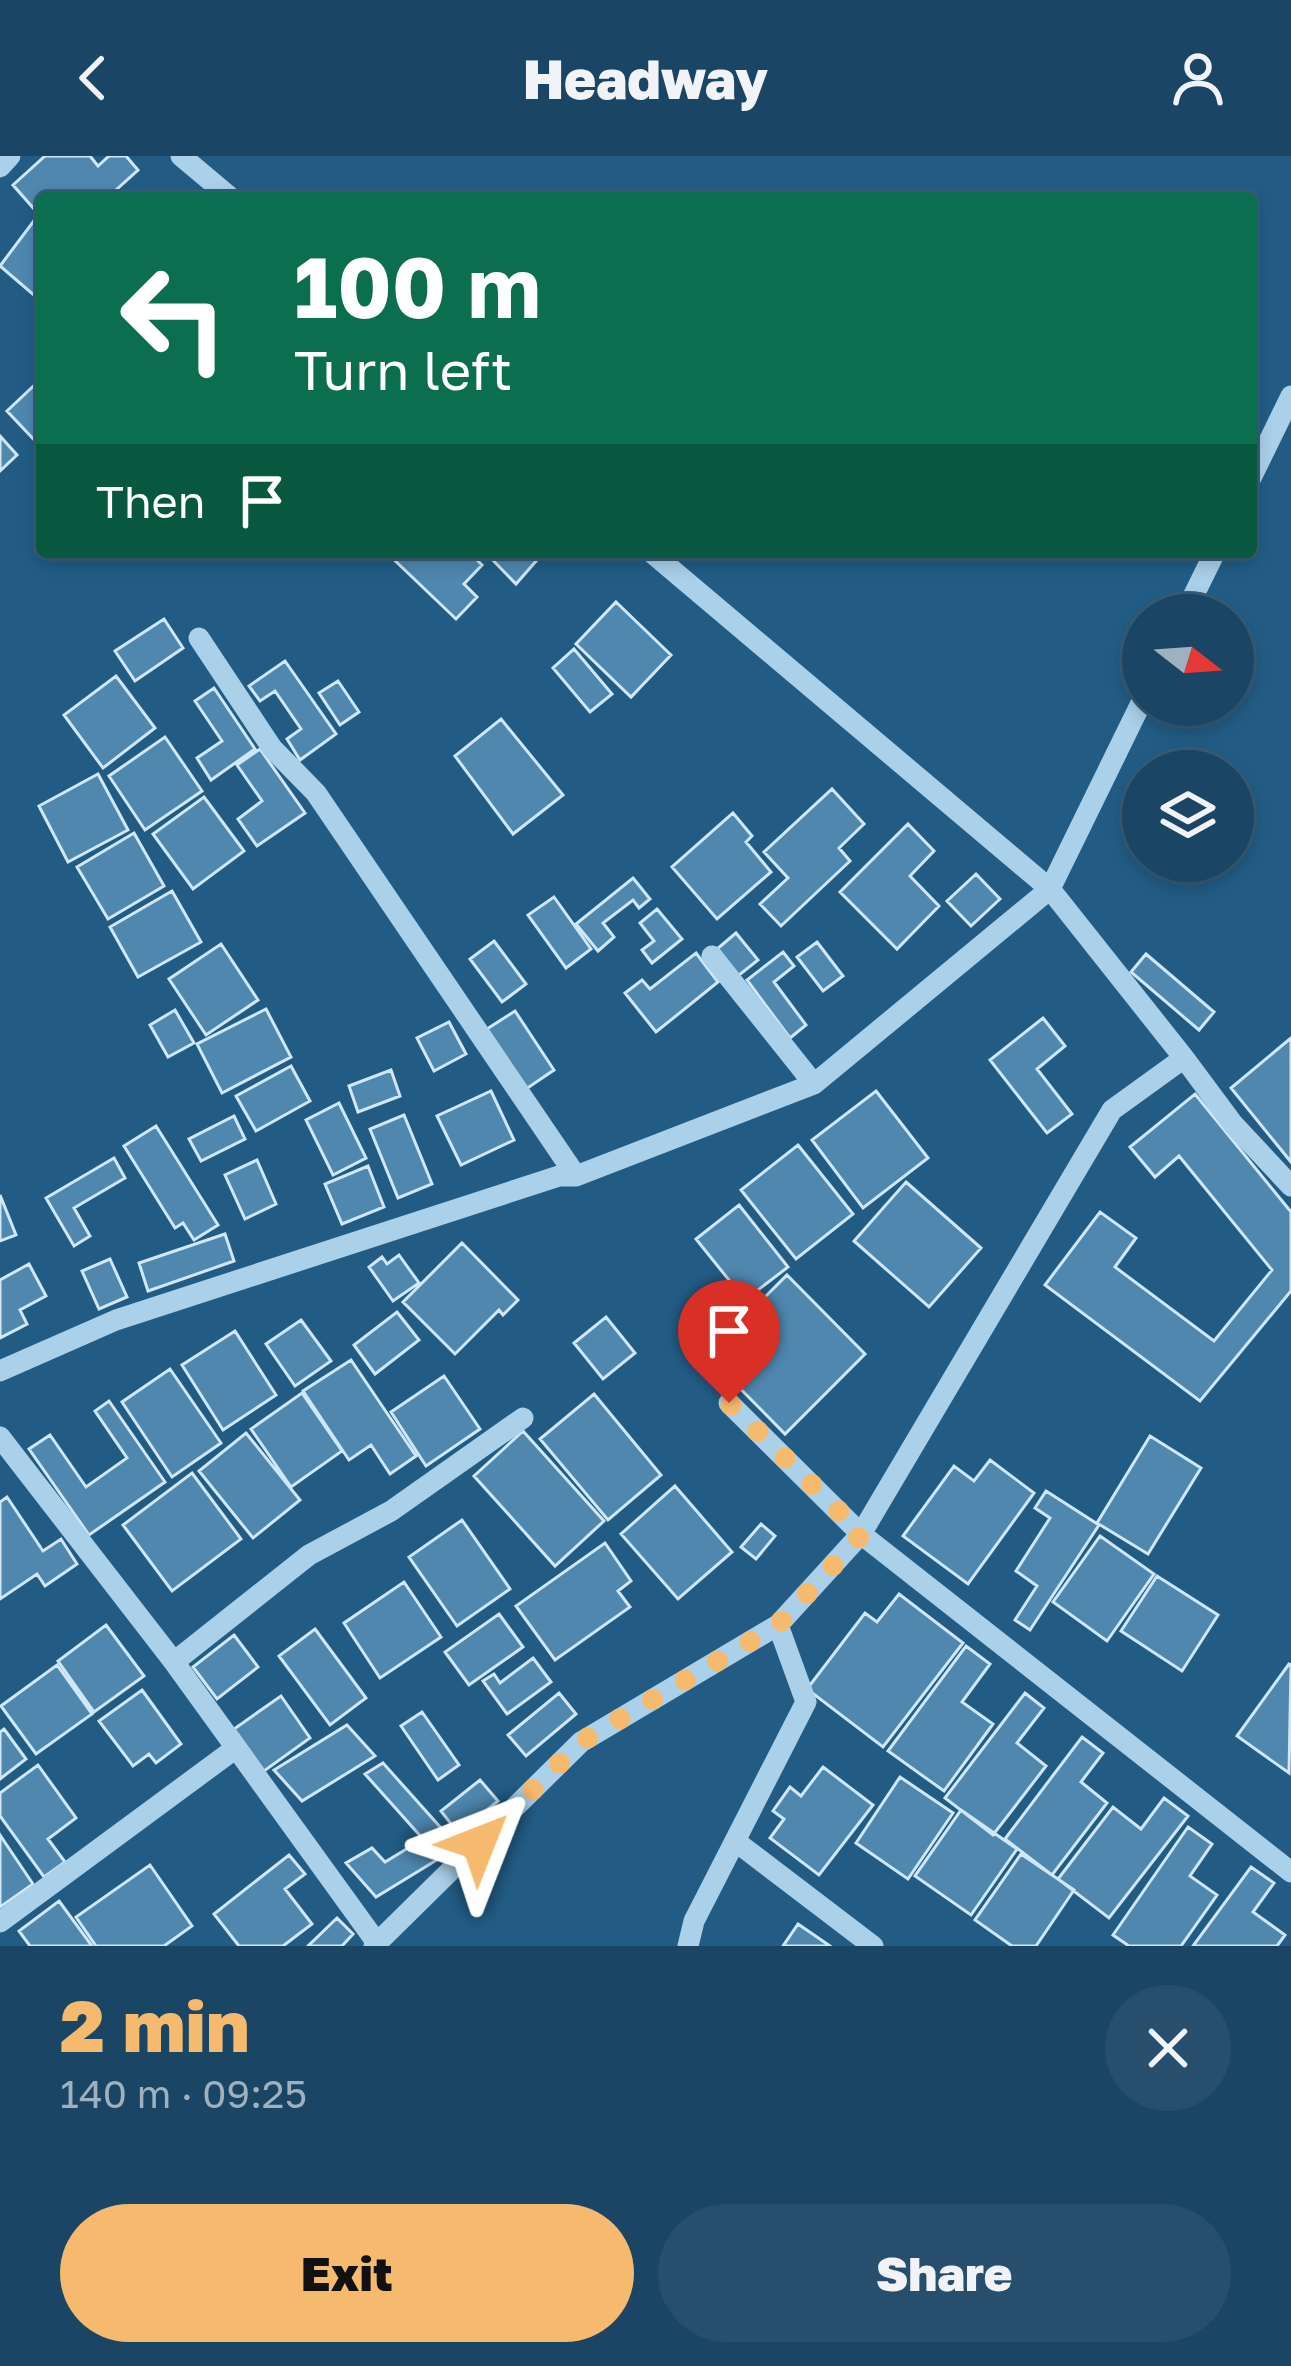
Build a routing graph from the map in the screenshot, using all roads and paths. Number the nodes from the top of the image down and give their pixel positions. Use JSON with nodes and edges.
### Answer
{"nodes":[{"id":1,"x":10,"y":156,"type":"edge"},
{"id":2,"x":181,"y":156,"type":"edge"},
{"id":3,"x":0,"y":167,"type":"edge"},
{"id":4,"x":224,"y":192,"type":"edge"},
{"id":5,"x":1291,"y":396,"type":"edge"},
{"id":6,"x":1257,"y":466,"type":"edge"},
{"id":7,"x":658,"y":558,"type":"edge"},
{"id":8,"x":1212,"y":558,"type":"edge"},
{"id":9,"x":1194,"y":594,"type":"edge"},
{"id":10,"x":200,"y":638,"type":"dead end"},
{"id":11,"x":1130,"y":726,"type":"edge"},
{"id":12,"x":1050,"y":889,"type":"junction"},
{"id":13,"x":712,"y":956,"type":"dead end"},
{"id":14,"x":1184,"y":1058,"type":"junction"},
{"id":15,"x":814,"y":1084,"type":"junction"},
{"id":16,"x":576,"y":1176,"type":"junction"},
{"id":17,"x":1291,"y":1186,"type":"edge"},
{"id":18,"x":0,"y":1371,"type":"edge"},
{"id":19,"x":729,"y":1403,"type":"dead end"},
{"id":20,"x":524,"y":1418,"type":"dead end"},
{"id":21,"x":0,"y":1437,"type":"edge"},
{"id":22,"x":862,"y":1534,"type":"junction"},
{"id":23,"x":778,"y":1625,"type":"junction"},
{"id":24,"x":174,"y":1662,"type":"junction"},
{"id":25,"x":236,"y":1748,"type":"junction"},
{"id":26,"x":735,"y":1841,"type":"junction"},
{"id":27,"x":1291,"y":1873,"type":"edge"},
{"id":28,"x":0,"y":1922,"type":"edge"},
{"id":29,"x":376,"y":1945,"type":"edge"},
{"id":30,"x":688,"y":1946,"type":"edge"},
{"id":31,"x":873,"y":1946,"type":"edge"}],
"edges":[{"from":1,"to":3,"type":"street"},
{"from":2,"to":4,"type":"street"},
{"from":5,"to":6,"type":"street"},
{"from":7,"to":12,"type":"street"},
{"from":8,"to":9,"type":"street"},
{"from":10,"to":16,"type":"street"},
{"from":11,"to":12,"type":"street"},
{"from":12,"to":14,"type":"street"},
{"from":12,"to":15,"type":"street"},
{"from":13,"to":15,"type":"street"},
{"from":14,"to":17,"type":"street"},
{"from":14,"to":22,"type":"street"},
{"from":15,"to":16,"type":"street"},
{"from":16,"to":18,"type":"street"},
{"from":19,"to":22,"type":"street"},
{"from":20,"to":24,"type":"street"},
{"from":21,"to":24,"type":"street"},
{"from":22,"to":23,"type":"street"},
{"from":22,"to":27,"type":"street"},
{"from":23,"to":26,"type":"street"},
{"from":23,"to":29,"type":"street"},
{"from":24,"to":25,"type":"street"},
{"from":25,"to":28,"type":"street"},
{"from":25,"to":29,"type":"street"},
{"from":26,"to":30,"type":"street"},
{"from":26,"to":31,"type":"street"}]}
